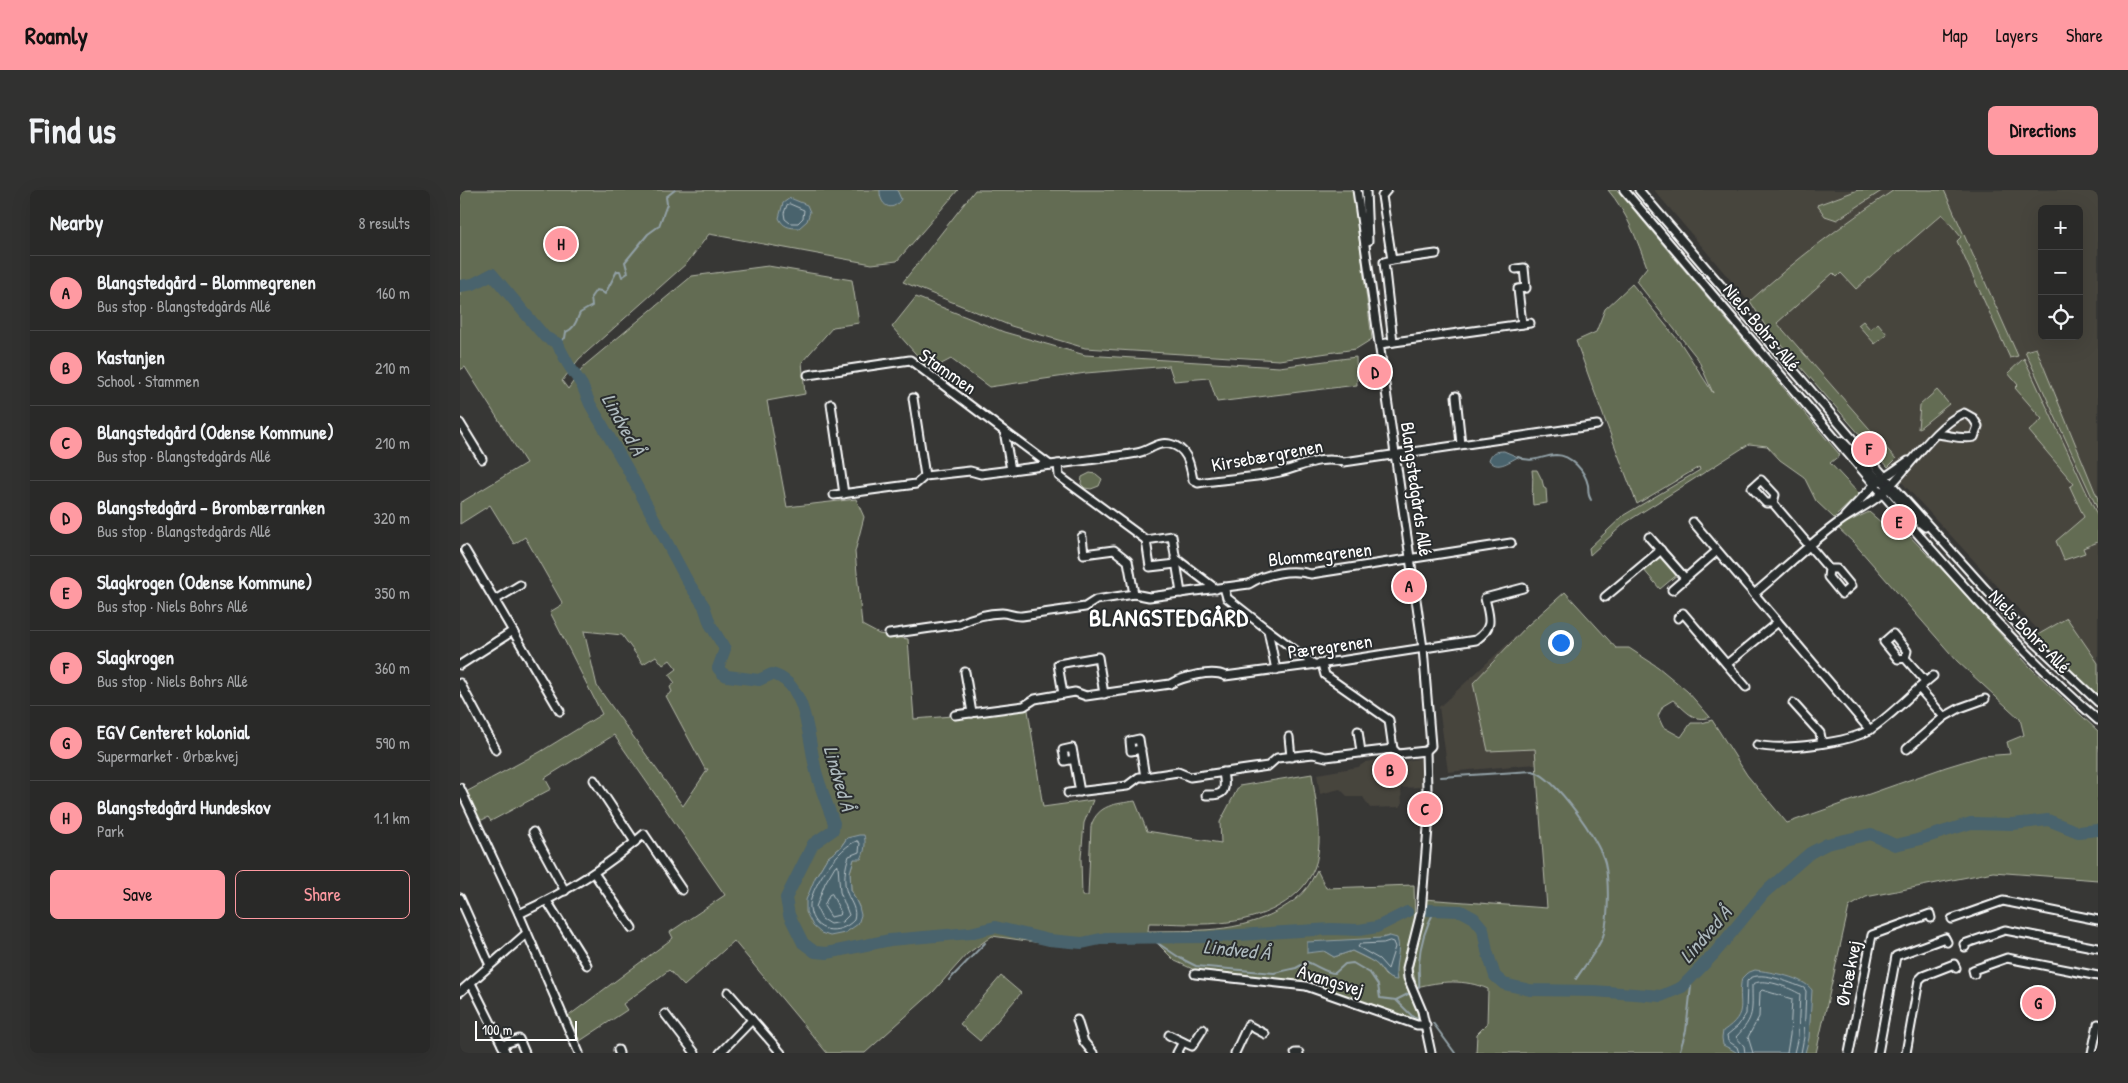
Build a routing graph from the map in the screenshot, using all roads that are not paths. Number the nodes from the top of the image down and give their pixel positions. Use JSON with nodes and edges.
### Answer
{"nodes":[{"id":1,"x":1357,"y":190,"type":"edge"},
{"id":2,"x":1366,"y":190,"type":"edge"},
{"id":3,"x":1387,"y":190,"type":"edge"},
{"id":4,"x":1624,"y":190,"type":"edge"},
{"id":5,"x":1639,"y":190,"type":"edge"},
{"id":6,"x":1436,"y":254,"type":"dead end"},
{"id":7,"x":1392,"y":260,"type":"junction"},
{"id":8,"x":1368,"y":261,"type":"junction"},
{"id":9,"x":1516,"y":269,"type":"dead end"},
{"id":10,"x":1530,"y":323,"type":"dead end"},
{"id":11,"x":1522,"y":324,"type":"junction"},
{"id":12,"x":1393,"y":342,"type":"junction"},
{"id":13,"x":1380,"y":344,"type":"junction"},
{"id":14,"x":808,"y":375,"type":"dead end"},
{"id":15,"x":1456,"y":396,"type":"dead end"},
{"id":16,"x":913,"y":398,"type":"dead end"},
{"id":17,"x":831,"y":404,"type":"dead end"},
{"id":18,"x":460,"y":423,"type":"edge"},
{"id":19,"x":1597,"y":426,"type":"dead end"},
{"id":20,"x":1004,"y":431,"type":"junction"},
{"id":21,"x":1937,"y":434,"type":"junction"},
{"id":22,"x":1461,"y":444,"type":"junction"},
{"id":23,"x":1919,"y":452,"type":"junction"},
{"id":24,"x":1395,"y":454,"type":"junction"},
{"id":25,"x":482,"y":459,"type":"dead end"},
{"id":26,"x":1054,"y":464,"type":"junction"},
{"id":27,"x":1011,"y":470,"type":"junction"},
{"id":28,"x":925,"y":476,"type":"junction"},
{"id":29,"x":1880,"y":481,"type":"junction"},
{"id":30,"x":1887,"y":489,"type":"junction"},
{"id":31,"x":844,"y":494,"type":"junction"},
{"id":32,"x":834,"y":495,"type":"dead end"},
{"id":33,"x":1773,"y":503,"type":"dead end"},
{"id":34,"x":1842,"y":520,"type":"junction"},
{"id":35,"x":1693,"y":522,"type":"dead end"},
{"id":36,"x":1649,"y":536,"type":"dead end"},
{"id":37,"x":1082,"y":537,"type":"dead end"},
{"id":38,"x":1146,"y":540,"type":"junction"},
{"id":39,"x":1511,"y":543,"type":"dead end"},
{"id":40,"x":1810,"y":546,"type":"junction"},
{"id":41,"x":465,"y":550,"type":"dead end"},
{"id":42,"x":1661,"y":550,"type":"junction"},
{"id":43,"x":1717,"y":551,"type":"junction"},
{"id":44,"x":1410,"y":560,"type":"junction"},
{"id":45,"x":1176,"y":561,"type":"junction"},
{"id":46,"x":1829,"y":569,"type":"dead end"},
{"id":47,"x":1685,"y":578,"type":"junction"},
{"id":48,"x":520,"y":585,"type":"dead end"},
{"id":49,"x":1220,"y":588,"type":"junction"},
{"id":50,"x":1524,"y":588,"type":"dead end"},
{"id":51,"x":1672,"y":590,"type":"dead end"},
{"id":52,"x":1181,"y":593,"type":"junction"},
{"id":53,"x":1134,"y":594,"type":"junction"},
{"id":54,"x":1754,"y":594,"type":"junction"},
{"id":55,"x":1605,"y":598,"type":"dead end"},
{"id":56,"x":495,"y":600,"type":"junction"},
{"id":57,"x":1678,"y":618,"type":"dead end"},
{"id":58,"x":1778,"y":622,"type":"junction"},
{"id":59,"x":1268,"y":630,"type":"junction"},
{"id":60,"x":513,"y":631,"type":"junction"},
{"id":61,"x":889,"y":634,"type":"dead end"},
{"id":62,"x":1423,"y":648,"type":"junction"},
{"id":63,"x":1905,"y":658,"type":"dead end"},
{"id":64,"x":1318,"y":664,"type":"junction"},
{"id":65,"x":1727,"y":664,"type":"junction"},
{"id":66,"x":460,"y":665,"type":"edge"},
{"id":67,"x":1276,"y":670,"type":"junction"},
{"id":68,"x":965,"y":672,"type":"dead end"},
{"id":69,"x":1933,"y":676,"type":"dead end"},
{"id":70,"x":1926,"y":682,"type":"junction"},
{"id":71,"x":460,"y":683,"type":"edge"},
{"id":72,"x":1746,"y":687,"type":"dead end"},
{"id":73,"x":1919,"y":688,"type":"junction"},
{"id":74,"x":1063,"y":694,"type":"junction"},
{"id":75,"x":1104,"y":694,"type":"junction"},
{"id":76,"x":1985,"y":699,"type":"dead end"},
{"id":77,"x":2098,"y":702,"type":"edge"},
{"id":78,"x":1794,"y":703,"type":"dead end"},
{"id":79,"x":560,"y":711,"type":"dead end"},
{"id":80,"x":972,"y":713,"type":"junction"},
{"id":81,"x":955,"y":715,"type":"dead end"},
{"id":82,"x":1944,"y":717,"type":"junction"},
{"id":83,"x":2098,"y":720,"type":"edge"},
{"id":84,"x":1870,"y":730,"type":"junction"},
{"id":85,"x":1358,"y":731,"type":"dead end"},
{"id":86,"x":1288,"y":737,"type":"dead end"},
{"id":87,"x":1822,"y":743,"type":"junction"},
{"id":88,"x":1757,"y":746,"type":"dead end"},
{"id":89,"x":1141,"y":749,"type":"dead end"},
{"id":90,"x":1393,"y":749,"type":"junction"},
{"id":91,"x":1908,"y":749,"type":"dead end"},
{"id":92,"x":496,"y":750,"type":"dead end"},
{"id":93,"x":1426,"y":751,"type":"junction"},
{"id":94,"x":1362,"y":752,"type":"junction"},
{"id":95,"x":1291,"y":757,"type":"junction"},
{"id":96,"x":1074,"y":759,"type":"dead end"},
{"id":97,"x":1224,"y":772,"type":"junction"},
{"id":98,"x":1145,"y":777,"type":"junction"},
{"id":99,"x":594,"y":780,"type":"dead end"},
{"id":100,"x":460,"y":788,"type":"edge"},
{"id":101,"x":1080,"y":792,"type":"junction"},
{"id":102,"x":1068,"y":793,"type":"dead end"},
{"id":103,"x":1206,"y":795,"type":"dead end"},
{"id":104,"x":532,"y":832,"type":"dead end"},
{"id":105,"x":635,"y":842,"type":"junction"},
{"id":106,"x":594,"y":873,"type":"junction"},
{"id":107,"x":682,"y":890,"type":"dead end"},
{"id":108,"x":565,"y":891,"type":"junction"},
{"id":109,"x":460,"y":898,"type":"edge"},
{"id":110,"x":547,"y":901,"type":"junction"},
{"id":111,"x":519,"y":914,"type":"junction"},
{"id":112,"x":1931,"y":918,"type":"dead end"},
{"id":113,"x":1952,"y":919,"type":"dead end"},
{"id":114,"x":2098,"y":920,"type":"edge"},
{"id":115,"x":632,"y":928,"type":"dead end"},
{"id":116,"x":527,"y":933,"type":"junction"},
{"id":117,"x":1947,"y":942,"type":"dead end"},
{"id":118,"x":1966,"y":947,"type":"dead end"},
{"id":119,"x":2098,"y":948,"type":"edge"},
{"id":120,"x":490,"y":965,"type":"junction"},
{"id":121,"x":587,"y":965,"type":"dead end"},
{"id":122,"x":1956,"y":968,"type":"dead end"},
{"id":123,"x":1195,"y":974,"type":"dead end"},
{"id":124,"x":1974,"y":974,"type":"dead end"},
{"id":125,"x":2098,"y":976,"type":"edge"},
{"id":126,"x":471,"y":983,"type":"junction"},
{"id":127,"x":460,"y":992,"type":"edge"},
{"id":128,"x":728,"y":992,"type":"dead end"},
{"id":129,"x":664,"y":1014,"type":"dead end"},
{"id":130,"x":752,"y":1020,"type":"junction"},
{"id":131,"x":1077,"y":1020,"type":"dead end"},
{"id":132,"x":2098,"y":1024,"type":"edge"},
{"id":133,"x":1426,"y":1025,"type":"junction"},
{"id":134,"x":1203,"y":1029,"type":"dead end"},
{"id":135,"x":1265,"y":1034,"type":"dead end"},
{"id":136,"x":1169,"y":1035,"type":"dead end"},
{"id":137,"x":1183,"y":1042,"type":"junction"},
{"id":138,"x":502,"y":1045,"type":"junction"},
{"id":139,"x":506,"y":1053,"type":"edge"},
{"id":140,"x":525,"y":1053,"type":"edge"},
{"id":141,"x":579,"y":1053,"type":"edge"},
{"id":142,"x":695,"y":1053,"type":"edge"},
{"id":143,"x":720,"y":1053,"type":"edge"},
{"id":144,"x":781,"y":1053,"type":"edge"},
{"id":145,"x":1093,"y":1053,"type":"edge"},
{"id":146,"x":1177,"y":1053,"type":"edge"},
{"id":147,"x":1235,"y":1053,"type":"edge"},
{"id":148,"x":1431,"y":1053,"type":"edge"},
{"id":149,"x":1849,"y":1053,"type":"edge"},
{"id":150,"x":1878,"y":1053,"type":"edge"},
{"id":151,"x":1906,"y":1053,"type":"edge"},
{"id":152,"x":2092,"y":1053,"type":"edge"}],
"edges":[{"from":1,"to":8,"type":"street","name":"Blangstedgårds Allé"},
{"from":2,"to":8,"type":"street","name":"Blangstedgårds Allé"},
{"from":3,"to":7,"type":"street"},
{"from":4,"to":29,"type":"street","name":"Niels Bohrs Allé"},
{"from":5,"to":29,"type":"street","name":"Niels Bohrs Allé"},
{"from":6,"to":7,"type":"street"},
{"from":7,"to":12,"type":"street"},
{"from":8,"to":13,"type":"street","name":"Blangstedgårds Allé"},
{"from":9,"to":11,"type":"street"},
{"from":10,"to":11,"type":"street"},
{"from":11,"to":12,"type":"street"},
{"from":12,"to":13,"type":"street"},
{"from":13,"to":24,"type":"street","name":"Blangstedgårds Allé"},
{"from":14,"to":20,"type":"street","name":"Stammen"},
{"from":15,"to":22,"type":"street"},
{"from":16,"to":28,"type":"street"},
{"from":17,"to":31,"type":"street"},
{"from":18,"to":25,"type":"street"},
{"from":19,"to":22,"type":"street","name":"Kirsebærgrenen"},
{"from":20,"to":26,"type":"street","name":"Stammen"},
{"from":20,"to":27,"type":"street"},
{"from":21,"to":21,"type":"street"},
{"from":21,"to":23,"type":"street"},
{"from":22,"to":24,"type":"street","name":"Kirsebærgrenen"},
{"from":23,"to":29,"type":"street"},
{"from":23,"to":30,"type":"street"},
{"from":24,"to":26,"type":"street","name":"Kirsebærgrenen"},
{"from":24,"to":44,"type":"street","name":"Blangstedgårds Allé"},
{"from":26,"to":27,"type":"street","name":"Kirsebærgrenen"},
{"from":26,"to":38,"type":"street","name":"Stammen"},
{"from":27,"to":28,"type":"street","name":"Kirsebærgrenen"},
{"from":28,"to":31,"type":"street","name":"Kirsebærgrenen"},
{"from":29,"to":30,"type":"street","name":"Niels Bohrs Allé"},
{"from":29,"to":30,"type":"street","name":"Niels Bohrs Allé"},
{"from":29,"to":34,"type":"street"},
{"from":30,"to":34,"type":"street"},
{"from":30,"to":77,"type":"street","name":"Niels Bohrs Allé"},
{"from":30,"to":83,"type":"street","name":"Niels Bohrs Allé"},
{"from":31,"to":32,"type":"street","name":"Kirsebærgrenen"},
{"from":33,"to":40,"type":"street"},
{"from":34,"to":40,"type":"street"},
{"from":35,"to":43,"type":"street"},
{"from":36,"to":42,"type":"street"},
{"from":37,"to":53,"type":"street"},
{"from":38,"to":45,"type":"street"},
{"from":38,"to":45,"type":"street"},
{"from":39,"to":44,"type":"street","name":"Blommegrenen"},
{"from":40,"to":46,"type":"street"},
{"from":40,"to":54,"type":"street"},
{"from":41,"to":56,"type":"street"},
{"from":42,"to":47,"type":"street"},
{"from":42,"to":55,"type":"street"},
{"from":43,"to":47,"type":"street"},
{"from":43,"to":54,"type":"street"},
{"from":44,"to":49,"type":"street","name":"Blommegrenen"},
{"from":44,"to":62,"type":"street","name":"Blangstedgårds Allé"},
{"from":45,"to":49,"type":"street"},
{"from":45,"to":52,"type":"street"},
{"from":47,"to":51,"type":"street"},
{"from":48,"to":56,"type":"street"},
{"from":49,"to":52,"type":"street","name":"Blommegrenen"},
{"from":49,"to":59,"type":"street"},
{"from":50,"to":62,"type":"street","name":"Pæregrenen"},
{"from":52,"to":53,"type":"street","name":"Blommegrenen"},
{"from":53,"to":61,"type":"street","name":"Blommegrenen"},
{"from":54,"to":58,"type":"street"},
{"from":56,"to":60,"type":"street"},
{"from":57,"to":65,"type":"street"},
{"from":58,"to":65,"type":"street"},
{"from":58,"to":84,"type":"street"},
{"from":59,"to":64,"type":"street"},
{"from":59,"to":67,"type":"street"},
{"from":60,"to":66,"type":"street"},
{"from":60,"to":79,"type":"street"},
{"from":62,"to":64,"type":"street","name":"Pæregrenen"},
{"from":62,"to":93,"type":"street","name":"Blangstedgårds Allé"},
{"from":63,"to":70,"type":"street"},
{"from":64,"to":67,"type":"street","name":"Pæregrenen"},
{"from":64,"to":90,"type":"street"},
{"from":65,"to":72,"type":"street"},
{"from":67,"to":75,"type":"street","name":"Pæregrenen"},
{"from":68,"to":80,"type":"street"},
{"from":69,"to":70,"type":"street"},
{"from":70,"to":73,"type":"street"},
{"from":71,"to":92,"type":"street"},
{"from":73,"to":82,"type":"street"},
{"from":73,"to":84,"type":"street"},
{"from":74,"to":75,"type":"street","name":"Pæregrenen"},
{"from":74,"to":75,"type":"street"},
{"from":74,"to":80,"type":"street","name":"Pæregrenen"},
{"from":76,"to":82,"type":"street"},
{"from":78,"to":87,"type":"street"},
{"from":80,"to":81,"type":"street","name":"Pæregrenen"},
{"from":82,"to":91,"type":"street"},
{"from":84,"to":87,"type":"street"},
{"from":85,"to":94,"type":"street"},
{"from":86,"to":95,"type":"street"},
{"from":87,"to":88,"type":"street"},
{"from":89,"to":98,"type":"street"},
{"from":90,"to":93,"type":"street"},
{"from":90,"to":94,"type":"street"},
{"from":93,"to":133,"type":"street","name":"Blangstedgårds Allé"},
{"from":94,"to":95,"type":"street"},
{"from":95,"to":97,"type":"street"},
{"from":96,"to":101,"type":"street"},
{"from":97,"to":98,"type":"street"},
{"from":97,"to":103,"type":"street"},
{"from":98,"to":101,"type":"street"},
{"from":99,"to":105,"type":"street"},
{"from":100,"to":111,"type":"street"},
{"from":101,"to":102,"type":"street"},
{"from":104,"to":108,"type":"street"},
{"from":105,"to":106,"type":"street"},
{"from":105,"to":107,"type":"street"},
{"from":106,"to":108,"type":"street"},
{"from":106,"to":115,"type":"street"},
{"from":108,"to":110,"type":"street"},
{"from":109,"to":120,"type":"street"},
{"from":110,"to":111,"type":"street"},
{"from":110,"to":121,"type":"street"},
{"from":111,"to":116,"type":"street"},
{"from":112,"to":149,"type":"street","name":"Ørbækvej"},
{"from":113,"to":114,"type":"street"},
{"from":116,"to":120,"type":"street"},
{"from":116,"to":141,"type":"street"},
{"from":117,"to":150,"type":"street"},
{"from":118,"to":119,"type":"street"},
{"from":120,"to":126,"type":"street"},
{"from":122,"to":151,"type":"street"},
{"from":123,"to":133,"type":"street","name":"Åvangsvej"},
{"from":124,"to":125,"type":"street"},
{"from":126,"to":127,"type":"street"},
{"from":126,"to":138,"type":"street"},
{"from":128,"to":130,"type":"street"},
{"from":129,"to":142,"type":"street"},
{"from":130,"to":143,"type":"street"},
{"from":130,"to":144,"type":"street"},
{"from":131,"to":145,"type":"street"},
{"from":132,"to":152,"type":"street"},
{"from":133,"to":148,"type":"street"},
{"from":134,"to":137,"type":"street"},
{"from":135,"to":147,"type":"street"},
{"from":136,"to":137,"type":"street"},
{"from":137,"to":146,"type":"street"},
{"from":138,"to":139,"type":"street"},
{"from":138,"to":140,"type":"street"}]}
